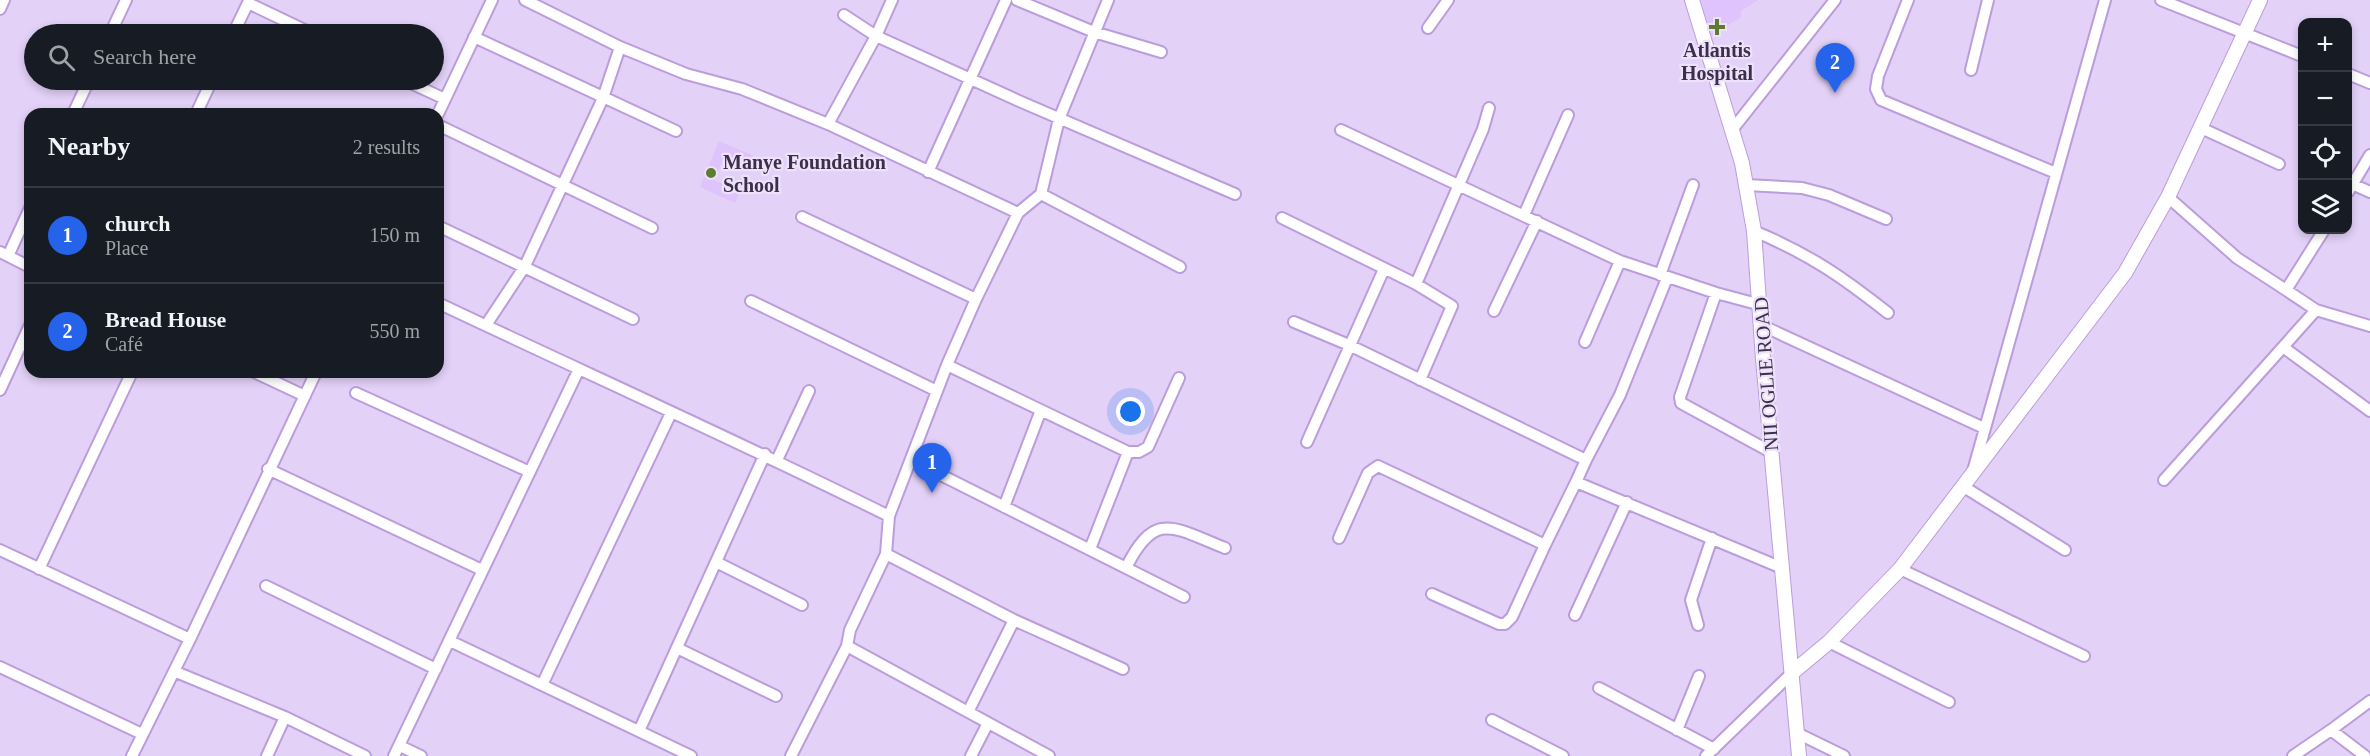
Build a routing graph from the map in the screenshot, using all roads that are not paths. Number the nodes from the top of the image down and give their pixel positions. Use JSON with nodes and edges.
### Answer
{"nodes":[{"id":1,"x":4,"y":0,"type":"edge"},
{"id":2,"x":126,"y":0,"type":"edge"},
{"id":3,"x":525,"y":0,"type":"edge"},
{"id":4,"x":892,"y":0,"type":"edge"},
{"id":5,"x":1006,"y":0,"type":"edge"},
{"id":6,"x":1017,"y":0,"type":"edge"},
{"id":7,"x":1108,"y":0,"type":"edge"},
{"id":8,"x":1448,"y":0,"type":"edge"},
{"id":9,"x":1692,"y":0,"type":"edge"},
{"id":10,"x":1835,"y":0,"type":"edge"},
{"id":11,"x":1908,"y":0,"type":"edge"},
{"id":12,"x":1988,"y":0,"type":"edge"},
{"id":13,"x":2105,"y":0,"type":"edge"},
{"id":14,"x":2161,"y":0,"type":"edge"},
{"id":15,"x":2260,"y":0,"type":"edge"},
{"id":16,"x":245,"y":1,"type":"edge"},
{"id":17,"x":488,"y":1,"type":"edge"},
{"id":18,"x":0,"y":9,"type":"edge"},
{"id":19,"x":844,"y":15,"type":"dead end"},
{"id":20,"x":115,"y":24,"type":"edge"},
{"id":21,"x":237,"y":24,"type":"edge"},
{"id":22,"x":292,"y":24,"type":"edge"},
{"id":23,"x":1428,"y":28,"type":"dead end"},
{"id":24,"x":1094,"y":32,"type":"junction"},
{"id":25,"x":2245,"y":33,"type":"junction"},
{"id":26,"x":876,"y":36,"type":"junction"},
{"id":27,"x":474,"y":37,"type":"junction"},
{"id":28,"x":620,"y":47,"type":"junction"},
{"id":29,"x":1161,"y":52,"type":"dead end"},
{"id":30,"x":2298,"y":54,"type":"edge"},
{"id":31,"x":1971,"y":70,"type":"dead end"},
{"id":32,"x":2352,"y":75,"type":"edge"},
{"id":33,"x":969,"y":78,"type":"junction"},
{"id":34,"x":2370,"y":82,"type":"edge"},
{"id":35,"x":84,"y":90,"type":"edge"},
{"id":36,"x":207,"y":90,"type":"edge"},
{"id":37,"x":426,"y":90,"type":"edge"},
{"id":38,"x":603,"y":98,"type":"junction"},
{"id":39,"x":445,"y":99,"type":"junction"},
{"id":40,"x":76,"y":108,"type":"edge"},
{"id":41,"x":199,"y":108,"type":"edge"},
{"id":42,"x":441,"y":108,"type":"edge"},
{"id":43,"x":1489,"y":108,"type":"dead end"},
{"id":44,"x":1568,"y":115,"type":"dead end"},
{"id":45,"x":1059,"y":118,"type":"junction"},
{"id":46,"x":828,"y":124,"type":"junction"},
{"id":47,"x":444,"y":128,"type":"edge"},
{"id":48,"x":2201,"y":128,"type":"junction"},
{"id":49,"x":1341,"y":130,"type":"dead end"},
{"id":50,"x":1732,"y":130,"type":"junction"},
{"id":51,"x":676,"y":131,"type":"dead end"},
{"id":52,"x":2370,"y":155,"type":"edge"},
{"id":53,"x":2279,"y":164,"type":"dead end"},
{"id":54,"x":928,"y":172,"type":"junction"},
{"id":55,"x":2056,"y":173,"type":"junction"},
{"id":56,"x":562,"y":184,"type":"junction"},
{"id":57,"x":1460,"y":185,"type":"junction"},
{"id":58,"x":1694,"y":185,"type":"dead end"},
{"id":59,"x":1746,"y":185,"type":"junction"},
{"id":60,"x":2352,"y":185,"type":"edge"},
{"id":61,"x":2352,"y":188,"type":"edge"},
{"id":62,"x":2370,"y":192,"type":"edge"},
{"id":63,"x":1041,"y":194,"type":"junction"},
{"id":64,"x":1235,"y":194,"type":"dead end"},
{"id":65,"x":2168,"y":197,"type":"junction"},
{"id":66,"x":1018,"y":213,"type":"junction"},
{"id":67,"x":1524,"y":215,"type":"junction"},
{"id":68,"x":802,"y":217,"type":"dead end"},
{"id":69,"x":1282,"y":218,"type":"dead end"},
{"id":70,"x":24,"y":219,"type":"edge"},
{"id":71,"x":1886,"y":219,"type":"dead end"},
{"id":72,"x":1537,"y":221,"type":"junction"},
{"id":73,"x":652,"y":228,"type":"dead end"},
{"id":74,"x":444,"y":229,"type":"edge"},
{"id":75,"x":1754,"y":231,"type":"junction"},
{"id":76,"x":2321,"y":234,"type":"edge"},
{"id":77,"x":4,"y":254,"type":"edge"},
{"id":78,"x":1620,"y":261,"type":"junction"},
{"id":79,"x":24,"y":264,"type":"edge"},
{"id":80,"x":525,"y":267,"type":"junction"},
{"id":81,"x":1180,"y":267,"type":"dead end"},
{"id":82,"x":1384,"y":269,"type":"junction"},
{"id":83,"x":1663,"y":276,"type":"junction"},
{"id":84,"x":1416,"y":284,"type":"junction"},
{"id":85,"x":2286,"y":290,"type":"junction"},
{"id":86,"x":1716,"y":293,"type":"junction"},
{"id":87,"x":976,"y":299,"type":"junction"},
{"id":88,"x":752,"y":301,"type":"dead end"},
{"id":89,"x":1761,"y":305,"type":"junction"},
{"id":90,"x":444,"y":306,"type":"edge"},
{"id":91,"x":2316,"y":310,"type":"junction"},
{"id":92,"x":1494,"y":312,"type":"dead end"},
{"id":93,"x":1888,"y":313,"type":"dead end"},
{"id":94,"x":633,"y":319,"type":"dead end"},
{"id":95,"x":1293,"y":322,"type":"dead end"},
{"id":96,"x":486,"y":325,"type":"junction"},
{"id":97,"x":1763,"y":326,"type":"junction"},
{"id":98,"x":2370,"y":326,"type":"edge"},
{"id":99,"x":24,"y":338,"type":"edge"},
{"id":100,"x":1585,"y":342,"type":"dead end"},
{"id":101,"x":1349,"y":345,"type":"junction"},
{"id":102,"x":2283,"y":347,"type":"junction"},
{"id":103,"x":946,"y":365,"type":"junction"},
{"id":104,"x":579,"y":369,"type":"junction"},
{"id":105,"x":129,"y":378,"type":"edge"},
{"id":106,"x":267,"y":378,"type":"edge"},
{"id":107,"x":313,"y":378,"type":"edge"},
{"id":108,"x":1179,"y":378,"type":"dead end"},
{"id":109,"x":1420,"y":380,"type":"junction"},
{"id":110,"x":0,"y":390,"type":"edge"},
{"id":111,"x":809,"y":390,"type":"dead end"},
{"id":112,"x":937,"y":391,"type":"junction"},
{"id":113,"x":356,"y":393,"type":"dead end"},
{"id":114,"x":305,"y":396,"type":"junction"},
{"id":115,"x":1041,"y":410,"type":"junction"},
{"id":116,"x":2370,"y":411,"type":"edge"},
{"id":117,"x":671,"y":413,"type":"junction"},
{"id":118,"x":1984,"y":428,"type":"junction"},
{"id":119,"x":1307,"y":442,"type":"dead end"},
{"id":120,"x":1771,"y":452,"type":"junction"},
{"id":121,"x":1128,"y":453,"type":"junction"},
{"id":122,"x":765,"y":454,"type":"junction"},
{"id":123,"x":777,"y":460,"type":"junction"},
{"id":124,"x":911,"y":460,"type":"junction"},
{"id":125,"x":1586,"y":460,"type":"junction"},
{"id":126,"x":268,"y":469,"type":"junction"},
{"id":127,"x":530,"y":472,"type":"junction"},
{"id":128,"x":2164,"y":480,"type":"dead end"},
{"id":129,"x":1576,"y":482,"type":"junction"},
{"id":130,"x":1967,"y":483,"type":"junction"},
{"id":131,"x":1628,"y":502,"type":"junction"},
{"id":132,"x":1004,"y":507,"type":"junction"},
{"id":133,"x":889,"y":516,"type":"junction"},
{"id":134,"x":1339,"y":538,"type":"dead end"},
{"id":135,"x":1712,"y":538,"type":"junction"},
{"id":136,"x":1545,"y":544,"type":"junction"},
{"id":137,"x":1225,"y":548,"type":"dead end"},
{"id":138,"x":1090,"y":549,"type":"junction"},
{"id":139,"x":0,"y":550,"type":"edge"},
{"id":140,"x":2065,"y":550,"type":"dead end"},
{"id":141,"x":886,"y":554,"type":"junction"},
{"id":142,"x":716,"y":562,"type":"junction"},
{"id":143,"x":1126,"y":568,"type":"junction"},
{"id":144,"x":1782,"y":568,"type":"junction"},
{"id":145,"x":39,"y":569,"type":"junction"},
{"id":146,"x":1900,"y":569,"type":"junction"},
{"id":147,"x":482,"y":570,"type":"junction"},
{"id":148,"x":266,"y":586,"type":"dead end"},
{"id":149,"x":1432,"y":594,"type":"dead end"},
{"id":150,"x":1184,"y":597,"type":"dead end"},
{"id":151,"x":802,"y":605,"type":"dead end"},
{"id":152,"x":1575,"y":615,"type":"dead end"},
{"id":153,"x":1014,"y":620,"type":"junction"},
{"id":154,"x":1698,"y":625,"type":"dead end"},
{"id":155,"x":190,"y":639,"type":"junction"},
{"id":156,"x":450,"y":641,"type":"junction"},
{"id":157,"x":1829,"y":642,"type":"junction"},
{"id":158,"x":847,"y":646,"type":"junction"},
{"id":159,"x":677,"y":648,"type":"junction"},
{"id":160,"x":2084,"y":656,"type":"dead end"},
{"id":161,"x":0,"y":667,"type":"edge"},
{"id":162,"x":436,"y":669,"type":"junction"},
{"id":163,"x":1123,"y":669,"type":"dead end"},
{"id":164,"x":176,"y":672,"type":"junction"},
{"id":165,"x":1793,"y":672,"type":"junction"},
{"id":166,"x":1699,"y":676,"type":"dead end"},
{"id":167,"x":542,"y":685,"type":"junction"},
{"id":168,"x":1599,"y":688,"type":"dead end"},
{"id":169,"x":776,"y":696,"type":"dead end"},
{"id":170,"x":2370,"y":701,"type":"edge"},
{"id":171,"x":1949,"y":702,"type":"dead end"},
{"id":172,"x":968,"y":712,"type":"junction"},
{"id":173,"x":285,"y":717,"type":"junction"},
{"id":174,"x":1492,"y":720,"type":"dead end"},
{"id":175,"x":988,"y":723,"type":"junction"},
{"id":176,"x":1677,"y":730,"type":"junction"},
{"id":177,"x":2331,"y":730,"type":"junction"},
{"id":178,"x":639,"y":731,"type":"junction"},
{"id":179,"x":1797,"y":733,"type":"junction"},
{"id":180,"x":142,"y":734,"type":"junction"},
{"id":181,"x":397,"y":751,"type":"edge"},
{"id":182,"x":1710,"y":752,"type":"edge"},
{"id":183,"x":132,"y":756,"type":"edge"},
{"id":184,"x":267,"y":756,"type":"edge"},
{"id":185,"x":364,"y":756,"type":"edge"},
{"id":186,"x":421,"y":756,"type":"edge"},
{"id":187,"x":691,"y":756,"type":"edge"},
{"id":188,"x":791,"y":756,"type":"edge"},
{"id":189,"x":971,"y":756,"type":"edge"},
{"id":190,"x":1049,"y":756,"type":"edge"},
{"id":191,"x":1563,"y":756,"type":"edge"},
{"id":192,"x":1799,"y":756,"type":"edge"},
{"id":193,"x":1844,"y":756,"type":"edge"},
{"id":194,"x":2293,"y":756,"type":"edge"},
{"id":195,"x":2365,"y":756,"type":"edge"}],
"edges":[{"from":1,"to":18,"type":"street"},
{"from":2,"to":20,"type":"street"},
{"from":3,"to":28,"type":"street"},
{"from":4,"to":26,"type":"street"},
{"from":5,"to":33,"type":"street"},
{"from":6,"to":24,"type":"street"},
{"from":7,"to":24,"type":"street"},
{"from":8,"to":23,"type":"street"},
{"from":9,"to":50,"type":"street","name":"NII OGLIE ROAD"},
{"from":10,"to":50,"type":"street"},
{"from":11,"to":55,"type":"street"},
{"from":12,"to":31,"type":"street"},
{"from":13,"to":55,"type":"street"},
{"from":14,"to":25,"type":"street"},
{"from":15,"to":25,"type":"street"},
{"from":16,"to":21,"type":"street"},
{"from":16,"to":22,"type":"street"},
{"from":17,"to":27,"type":"street"},
{"from":19,"to":26,"type":"street"},
{"from":24,"to":29,"type":"street"},
{"from":24,"to":45,"type":"street"},
{"from":25,"to":30,"type":"street"},
{"from":25,"to":48,"type":"street"},
{"from":26,"to":33,"type":"street"},
{"from":26,"to":46,"type":"street"},
{"from":27,"to":38,"type":"street"},
{"from":27,"to":39,"type":"street"},
{"from":28,"to":38,"type":"street"},
{"from":28,"to":46,"type":"street"},
{"from":32,"to":34,"type":"street"},
{"from":33,"to":45,"type":"street"},
{"from":33,"to":54,"type":"street"},
{"from":35,"to":40,"type":"street"},
{"from":36,"to":41,"type":"street"},
{"from":37,"to":39,"type":"street"},
{"from":38,"to":51,"type":"street"},
{"from":38,"to":56,"type":"street"},
{"from":39,"to":42,"type":"street"},
{"from":43,"to":57,"type":"street"},
{"from":44,"to":67,"type":"street"},
{"from":45,"to":63,"type":"street"},
{"from":45,"to":64,"type":"street"},
{"from":46,"to":54,"type":"street"},
{"from":47,"to":56,"type":"street"},
{"from":48,"to":53,"type":"street"},
{"from":48,"to":65,"type":"street"},
{"from":49,"to":57,"type":"street"},
{"from":50,"to":59,"type":"street","name":"NII OGLIE ROAD"},
{"from":52,"to":60,"type":"street"},
{"from":54,"to":66,"type":"street"},
{"from":55,"to":118,"type":"street"},
{"from":56,"to":73,"type":"street"},
{"from":56,"to":80,"type":"street"},
{"from":57,"to":67,"type":"street"},
{"from":57,"to":84,"type":"street"},
{"from":58,"to":83,"type":"street"},
{"from":59,"to":71,"type":"street"},
{"from":59,"to":75,"type":"street","name":"NII OGLIE ROAD"},
{"from":61,"to":62,"type":"street"},
{"from":63,"to":66,"type":"street"},
{"from":63,"to":81,"type":"street"},
{"from":65,"to":85,"type":"street"},
{"from":65,"to":130,"type":"street"},
{"from":66,"to":87,"type":"street"},
{"from":67,"to":72,"type":"street"},
{"from":68,"to":87,"type":"street"},
{"from":69,"to":82,"type":"street"},
{"from":70,"to":77,"type":"street"},
{"from":72,"to":78,"type":"street"},
{"from":72,"to":92,"type":"street"},
{"from":74,"to":80,"type":"street"},
{"from":75,"to":89,"type":"street","name":"NII OGLIE ROAD"},
{"from":75,"to":93,"type":"street"},
{"from":76,"to":85,"type":"street"},
{"from":77,"to":79,"type":"street"},
{"from":78,"to":83,"type":"street"},
{"from":78,"to":100,"type":"street"},
{"from":80,"to":94,"type":"street"},
{"from":80,"to":96,"type":"street"},
{"from":82,"to":84,"type":"street"},
{"from":82,"to":101,"type":"street"},
{"from":83,"to":86,"type":"street"},
{"from":83,"to":125,"type":"street"},
{"from":84,"to":109,"type":"street"},
{"from":85,"to":91,"type":"street"},
{"from":86,"to":89,"type":"street"},
{"from":86,"to":120,"type":"street"},
{"from":87,"to":103,"type":"street"},
{"from":88,"to":112,"type":"street"},
{"from":89,"to":97,"type":"street","name":"NII OGLIE ROAD"},
{"from":90,"to":96,"type":"street"},
{"from":91,"to":98,"type":"street"},
{"from":91,"to":102,"type":"street"},
{"from":95,"to":101,"type":"street"},
{"from":96,"to":104,"type":"street"},
{"from":97,"to":118,"type":"street"},
{"from":97,"to":120,"type":"street","name":"NII OGLIE ROAD"},
{"from":99,"to":110,"type":"street"},
{"from":101,"to":109,"type":"street"},
{"from":101,"to":119,"type":"street"},
{"from":102,"to":116,"type":"street"},
{"from":102,"to":128,"type":"street"},
{"from":103,"to":112,"type":"street"},
{"from":103,"to":115,"type":"street"},
{"from":104,"to":117,"type":"street"},
{"from":104,"to":127,"type":"street"},
{"from":105,"to":145,"type":"street"},
{"from":106,"to":114,"type":"street"},
{"from":107,"to":114,"type":"street"},
{"from":108,"to":121,"type":"street"},
{"from":109,"to":125,"type":"street"},
{"from":111,"to":123,"type":"street"},
{"from":112,"to":124,"type":"street"},
{"from":113,"to":127,"type":"street"},
{"from":114,"to":126,"type":"street"},
{"from":115,"to":121,"type":"street"},
{"from":115,"to":132,"type":"street"},
{"from":117,"to":122,"type":"street"},
{"from":117,"to":167,"type":"street"},
{"from":118,"to":130,"type":"street"},
{"from":120,"to":144,"type":"street","name":"NII OGLIE ROAD"},
{"from":121,"to":138,"type":"street"},
{"from":122,"to":123,"type":"street"},
{"from":122,"to":142,"type":"street"},
{"from":123,"to":133,"type":"street"},
{"from":124,"to":132,"type":"street"},
{"from":124,"to":133,"type":"street"},
{"from":125,"to":129,"type":"street"},
{"from":126,"to":147,"type":"street"},
{"from":126,"to":155,"type":"street"},
{"from":127,"to":147,"type":"street"},
{"from":129,"to":131,"type":"street"},
{"from":129,"to":136,"type":"street"},
{"from":130,"to":140,"type":"street"},
{"from":130,"to":146,"type":"street"},
{"from":131,"to":135,"type":"street"},
{"from":131,"to":152,"type":"street"},
{"from":132,"to":138,"type":"street"},
{"from":133,"to":141,"type":"street"},
{"from":134,"to":136,"type":"street"},
{"from":135,"to":144,"type":"street"},
{"from":135,"to":154,"type":"street"},
{"from":136,"to":149,"type":"street"},
{"from":137,"to":143,"type":"street"},
{"from":138,"to":143,"type":"street"},
{"from":139,"to":145,"type":"street"},
{"from":141,"to":153,"type":"street"},
{"from":141,"to":158,"type":"street"},
{"from":142,"to":151,"type":"street"},
{"from":142,"to":159,"type":"street"},
{"from":143,"to":150,"type":"street"},
{"from":144,"to":165,"type":"street","name":"NII OGLIE ROAD"},
{"from":145,"to":155,"type":"street"},
{"from":146,"to":157,"type":"street"},
{"from":146,"to":160,"type":"street"},
{"from":147,"to":156,"type":"street"},
{"from":148,"to":162,"type":"street"},
{"from":153,"to":163,"type":"street"},
{"from":153,"to":172,"type":"street"},
{"from":155,"to":164,"type":"street"},
{"from":156,"to":162,"type":"street"},
{"from":156,"to":167,"type":"street"},
{"from":157,"to":165,"type":"street"},
{"from":157,"to":171,"type":"street"},
{"from":158,"to":172,"type":"street"},
{"from":158,"to":188,"type":"street"},
{"from":159,"to":169,"type":"street"},
{"from":159,"to":178,"type":"street"},
{"from":161,"to":180,"type":"street"},
{"from":162,"to":181,"type":"street"},
{"from":164,"to":173,"type":"street"},
{"from":164,"to":180,"type":"street"},
{"from":165,"to":179,"type":"street","name":"NII OGLIE ROAD"},
{"from":165,"to":182,"type":"street"},
{"from":166,"to":176,"type":"street"},
{"from":167,"to":178,"type":"street"},
{"from":168,"to":176,"type":"street"},
{"from":170,"to":177,"type":"street"},
{"from":172,"to":175,"type":"street"},
{"from":173,"to":184,"type":"street"},
{"from":173,"to":185,"type":"street"},
{"from":174,"to":191,"type":"street"},
{"from":175,"to":189,"type":"street"},
{"from":175,"to":190,"type":"street"},
{"from":176,"to":182,"type":"street"},
{"from":177,"to":194,"type":"street"},
{"from":177,"to":195,"type":"street"},
{"from":178,"to":187,"type":"street"},
{"from":179,"to":192,"type":"street","name":"NII OGLIE ROAD"},
{"from":179,"to":193,"type":"street"},
{"from":180,"to":183,"type":"street"},
{"from":181,"to":186,"type":"street"}]}
